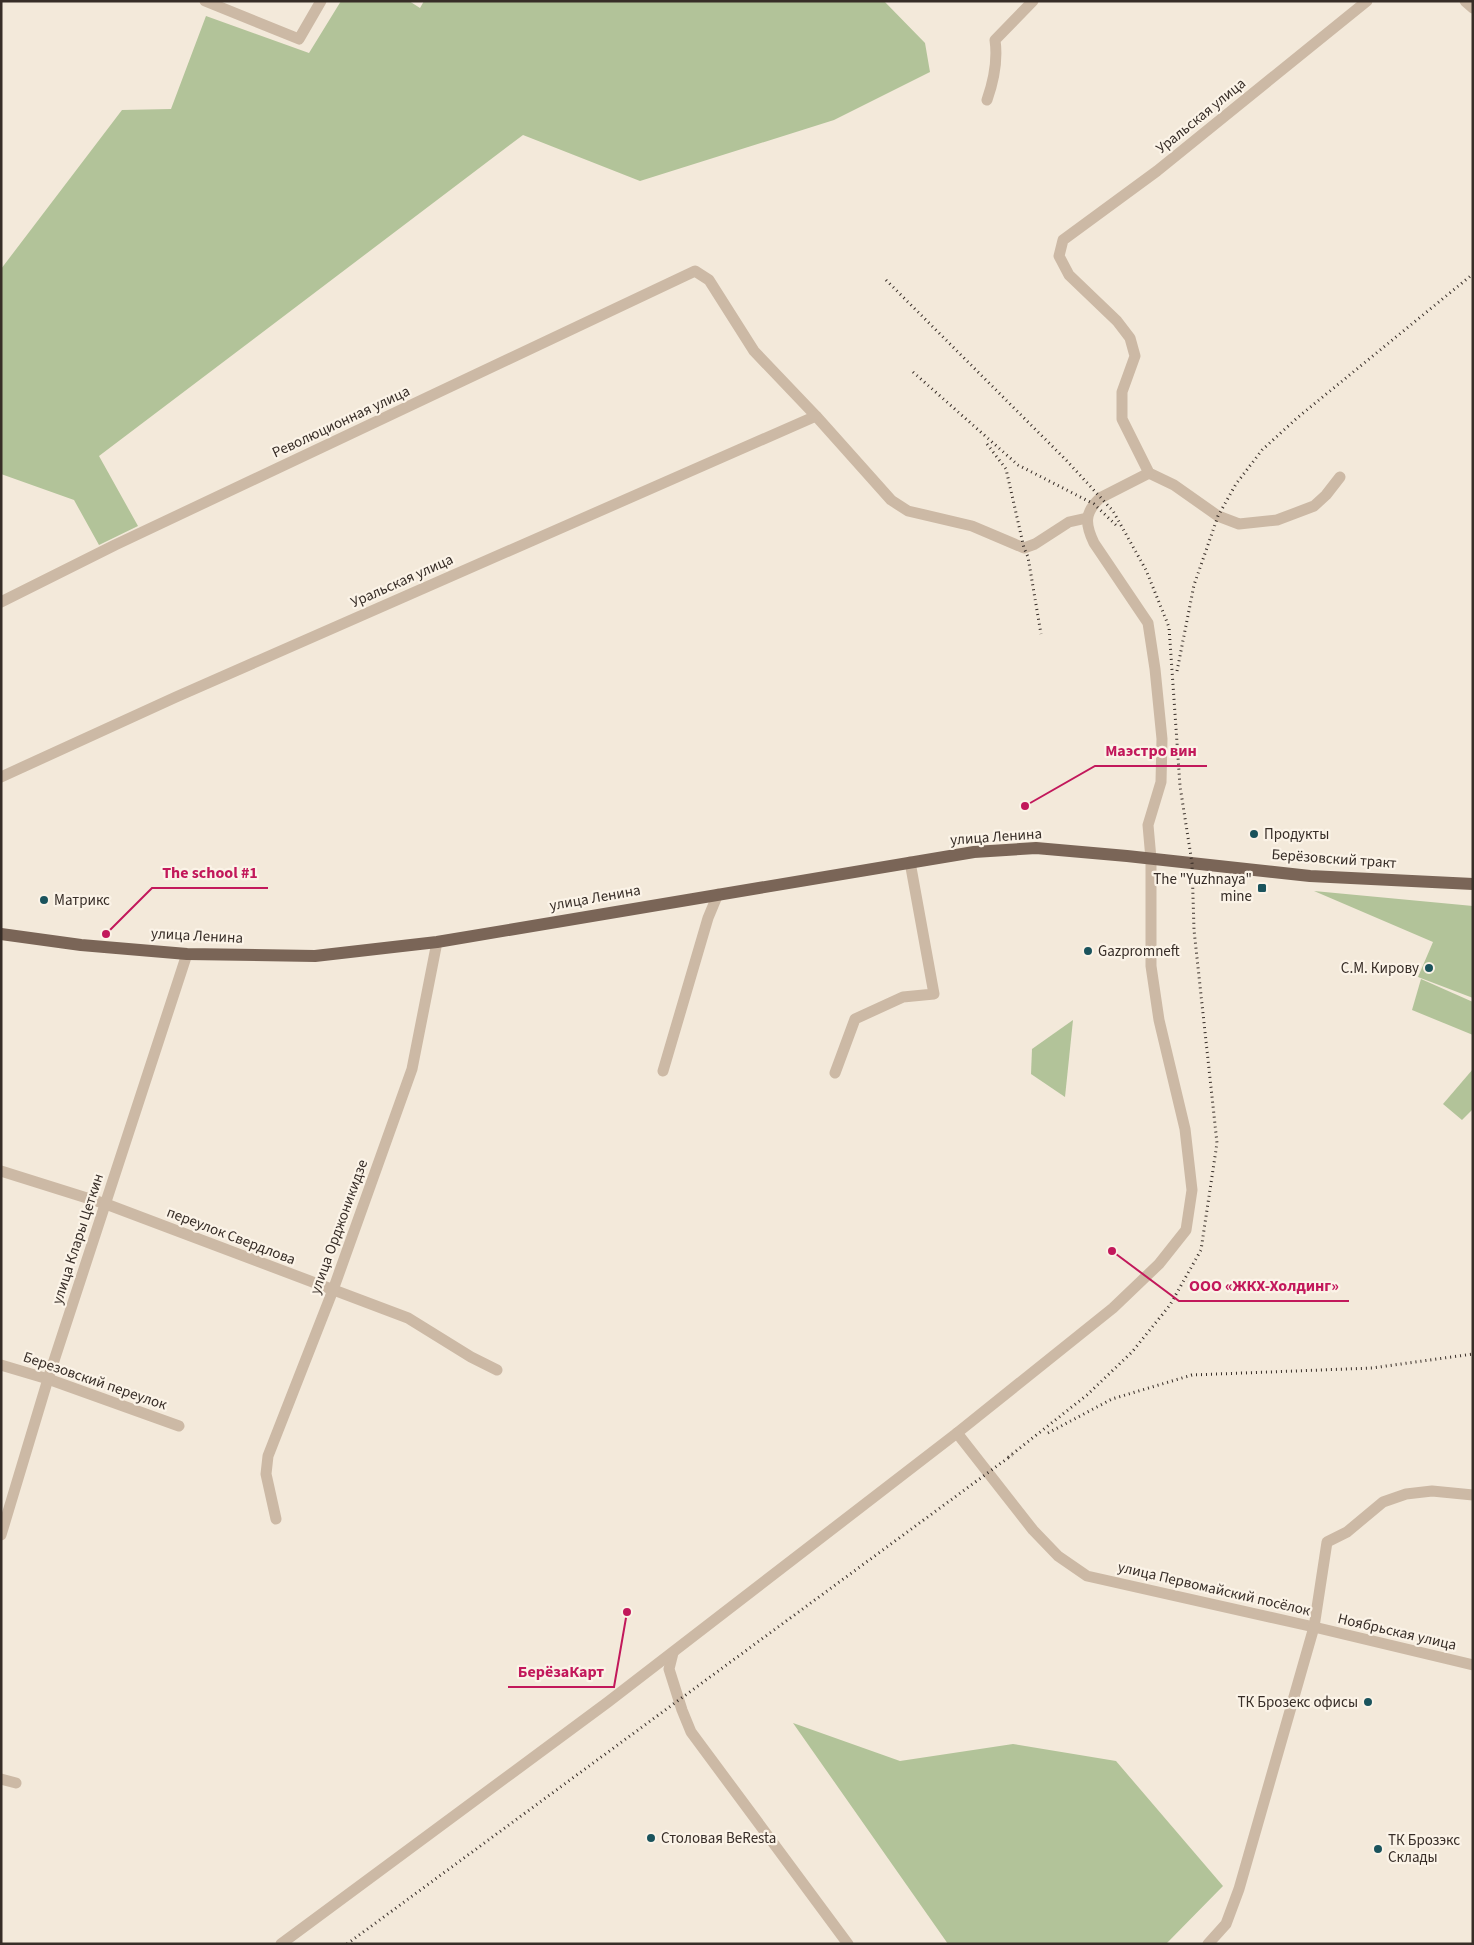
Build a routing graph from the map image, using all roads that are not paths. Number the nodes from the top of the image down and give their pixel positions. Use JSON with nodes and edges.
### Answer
{"nodes":[{"id":1,"x":205,"y":1,"type":"edge"},
{"id":2,"x":321,"y":1,"type":"edge"},
{"id":3,"x":1034,"y":1,"type":"edge"},
{"id":4,"x":1367,"y":1,"type":"edge"},
{"id":5,"x":1465,"y":1,"type":"edge"},
{"id":6,"x":1473,"y":8,"type":"edge"},
{"id":7,"x":988,"y":100,"type":"dead end"},
{"id":8,"x":816,"y":416,"type":"junction"},
{"id":9,"x":1149,"y":473,"type":"junction"},
{"id":10,"x":1340,"y":477,"type":"dead end"},
{"id":11,"x":1087,"y":518,"type":"junction"},
{"id":12,"x":1,"y":602,"type":"edge"},
{"id":13,"x":1,"y":777,"type":"edge"},
{"id":14,"x":1151,"y":859,"type":"junction"},
{"id":15,"x":910,"y":862,"type":"junction"},
{"id":16,"x":1192,"y":863,"type":"joint"},
{"id":17,"x":1473,"y":884,"type":"edge"},
{"id":18,"x":718,"y":894,"type":"junction"},
{"id":19,"x":1,"y":934,"type":"edge"},
{"id":20,"x":437,"y":942,"type":"junction"},
{"id":21,"x":187,"y":954,"type":"junction"},
{"id":22,"x":663,"y":1072,"type":"dead end"},
{"id":23,"x":835,"y":1073,"type":"dead end"},
{"id":24,"x":1,"y":1171,"type":"edge"},
{"id":25,"x":106,"y":1204,"type":"junction"},
{"id":26,"x":332,"y":1290,"type":"junction"},
{"id":27,"x":1,"y":1365,"type":"edge"},
{"id":28,"x":497,"y":1370,"type":"dead end"},
{"id":29,"x":48,"y":1379,"type":"junction"},
{"id":30,"x":179,"y":1426,"type":"dead end"},
{"id":31,"x":958,"y":1433,"type":"junction"},
{"id":32,"x":1473,"y":1496,"type":"edge"},
{"id":33,"x":276,"y":1519,"type":"dead end"},
{"id":34,"x":1,"y":1535,"type":"edge"},
{"id":35,"x":1314,"y":1627,"type":"junction"},
{"id":36,"x":673,"y":1653,"type":"junction"},
{"id":37,"x":1473,"y":1665,"type":"edge"},
{"id":38,"x":1,"y":1779,"type":"edge"},
{"id":39,"x":16,"y":1784,"type":"dead end"},
{"id":40,"x":281,"y":1944,"type":"edge"},
{"id":41,"x":848,"y":1944,"type":"edge"},
{"id":42,"x":1208,"y":1944,"type":"edge"}],
"edges":[{"from":1,"to":2,"type":"street"},
{"from":3,"to":7,"type":"street"},
{"from":4,"to":9,"type":"street","name":"Уральская улица"},
{"from":5,"to":6,"type":"street"},
{"from":8,"to":11,"type":"street"},
{"from":8,"to":12,"type":"street","name":"Революционная улица"},
{"from":8,"to":13,"type":"street","name":"Уральская улица"},
{"from":9,"to":10,"type":"street"},
{"from":9,"to":11,"type":"street"},
{"from":11,"to":14,"type":"street"},
{"from":14,"to":15,"type":"main road","name":"улица Ленина"},
{"from":14,"to":16,"type":"main road","name":"улица Ленина"},
{"from":14,"to":31,"type":"street"},
{"from":15,"to":18,"type":"main road","name":"улица Ленина"},
{"from":15,"to":23,"type":"street"},
{"from":16,"to":17,"type":"main road","name":"Берёзовский тракт"},
{"from":18,"to":20,"type":"main road","name":"улица Ленина"},
{"from":18,"to":22,"type":"street"},
{"from":19,"to":21,"type":"main road","name":"улица Ленина"},
{"from":20,"to":21,"type":"main road","name":"улица Ленина"},
{"from":20,"to":26,"type":"street","name":"улица Орджоникидзе"},
{"from":21,"to":25,"type":"street","name":"улица Клары Цеткин"},
{"from":24,"to":25,"type":"street","name":"переулок Свердлова"},
{"from":25,"to":26,"type":"street","name":"переулок Свердлова"},
{"from":25,"to":29,"type":"street","name":"улица Клары Цеткин"},
{"from":26,"to":28,"type":"street","name":"переулок Свердлова"},
{"from":26,"to":33,"type":"street","name":"улица Орджоникидзе"},
{"from":27,"to":29,"type":"street","name":"Березовский переулок"},
{"from":29,"to":30,"type":"street","name":"Березовский переулок"},
{"from":29,"to":34,"type":"street","name":"улица Клары Цеткин"},
{"from":31,"to":35,"type":"street","name":"улица Первомайский посёлок"},
{"from":31,"to":36,"type":"street"},
{"from":32,"to":35,"type":"street","name":"улица Первомайский посёлок"},
{"from":35,"to":37,"type":"street","name":"Ноябрьская улица"},
{"from":35,"to":42,"type":"street"},
{"from":36,"to":40,"type":"street"},
{"from":36,"to":41,"type":"street"},
{"from":38,"to":39,"type":"street"}]}
